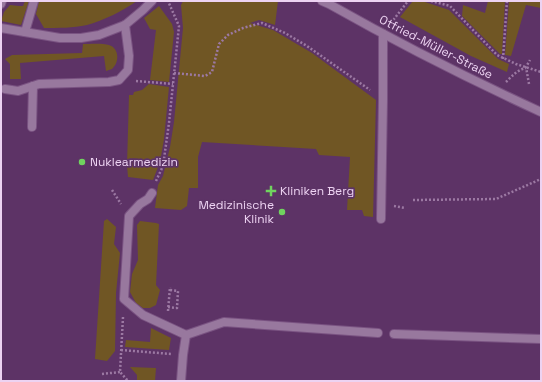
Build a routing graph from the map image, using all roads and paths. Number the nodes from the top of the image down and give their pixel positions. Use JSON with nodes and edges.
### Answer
{"nodes":[{"id":1,"x":34,"y":1,"type":"edge"},
{"id":2,"x":152,"y":1,"type":"edge"},
{"id":3,"x":168,"y":1,"type":"edge"},
{"id":4,"x":322,"y":1,"type":"edge"},
{"id":5,"x":408,"y":1,"type":"edge"},
{"id":6,"x":431,"y":1,"type":"edge"},
{"id":7,"x":507,"y":1,"type":"edge"},
{"id":8,"x":125,"y":25,"type":"junction"},
{"id":9,"x":1,"y":28,"type":"edge"},
{"id":10,"x":25,"y":32,"type":"junction"},
{"id":11,"x":383,"y":34,"type":"junction"},
{"id":12,"x":504,"y":59,"type":"junction"},
{"id":13,"x":530,"y":60,"type":"dead end"},
{"id":14,"x":526,"y":67,"type":"junction"},
{"id":15,"x":541,"y":72,"type":"edge"},
{"id":16,"x":174,"y":73,"type":"junction"},
{"id":17,"x":146,"y":82,"type":"dead end"},
{"id":18,"x":173,"y":84,"type":"junction"},
{"id":19,"x":529,"y":84,"type":"dead end"},
{"id":20,"x":34,"y":86,"type":"junction"},
{"id":21,"x":5,"y":89,"type":"dead end"},
{"id":22,"x":501,"y":93,"type":"junction"},
{"id":23,"x":383,"y":99,"type":"junction"},
{"id":24,"x":541,"y":112,"type":"edge"},
{"id":25,"x":32,"y":127,"type":"dead end"},
{"id":26,"x":541,"y":179,"type":"edge"},
{"id":27,"x":152,"y":193,"type":"joint"},
{"id":28,"x":413,"y":200,"type":"dead end"},
{"id":29,"x":381,"y":219,"type":"dead end"},
{"id":30,"x":124,"y":299,"type":"junction"},
{"id":31,"x":169,"y":301,"type":"dead end"},
{"id":32,"x":168,"y":307,"type":"dead end"},
{"id":33,"x":378,"y":333,"type":"dead end"},
{"id":34,"x":394,"y":334,"type":"dead end"},
{"id":35,"x":186,"y":335,"type":"junction"},
{"id":36,"x":541,"y":339,"type":"edge"},
{"id":37,"x":121,"y":350,"type":"junction"},
{"id":38,"x":183,"y":355,"type":"junction"},
{"id":39,"x":120,"y":372,"type":"junction"},
{"id":40,"x":102,"y":374,"type":"dead end"},
{"id":41,"x":128,"y":381,"type":"edge"},
{"id":42,"x":181,"y":381,"type":"edge"}],
"edges":[{"from":1,"to":10,"type":"street"},
{"from":2,"to":8,"type":"street"},
{"from":3,"to":16,"type":"path"},
{"from":4,"to":11,"type":"street","name":"Otfried-Müller-Straße"},
{"from":5,"to":11,"type":"path"},
{"from":6,"to":12,"type":"path"},
{"from":7,"to":12,"type":"path"},
{"from":8,"to":10,"type":"street"},
{"from":8,"to":20,"type":"street"},
{"from":9,"to":10,"type":"street"},
{"from":11,"to":22,"type":"street","name":"Otfried-Müller-Straße"},
{"from":11,"to":23,"type":"street"},
{"from":12,"to":14,"type":"path"},
{"from":13,"to":14,"type":"path"},
{"from":14,"to":15,"type":"path"},
{"from":14,"to":19,"type":"path"},
{"from":14,"to":22,"type":"path"},
{"from":16,"to":18,"type":"path"},
{"from":16,"to":23,"type":"path"},
{"from":17,"to":18,"type":"path"},
{"from":18,"to":27,"type":"path"},
{"from":20,"to":21,"type":"street"},
{"from":20,"to":25,"type":"street"},
{"from":22,"to":24,"type":"street","name":"Otfried-Müller-Straße"},
{"from":23,"to":29,"type":"street"},
{"from":26,"to":28,"type":"path"},
{"from":27,"to":30,"type":"street"},
{"from":30,"to":35,"type":"street"},
{"from":30,"to":37,"type":"path"},
{"from":31,"to":32,"type":"path"},
{"from":33,"to":35,"type":"street"},
{"from":34,"to":36,"type":"street"},
{"from":35,"to":38,"type":"street"},
{"from":37,"to":38,"type":"path"},
{"from":37,"to":39,"type":"path"},
{"from":38,"to":42,"type":"street"},
{"from":39,"to":40,"type":"path"},
{"from":39,"to":41,"type":"path"}]}
